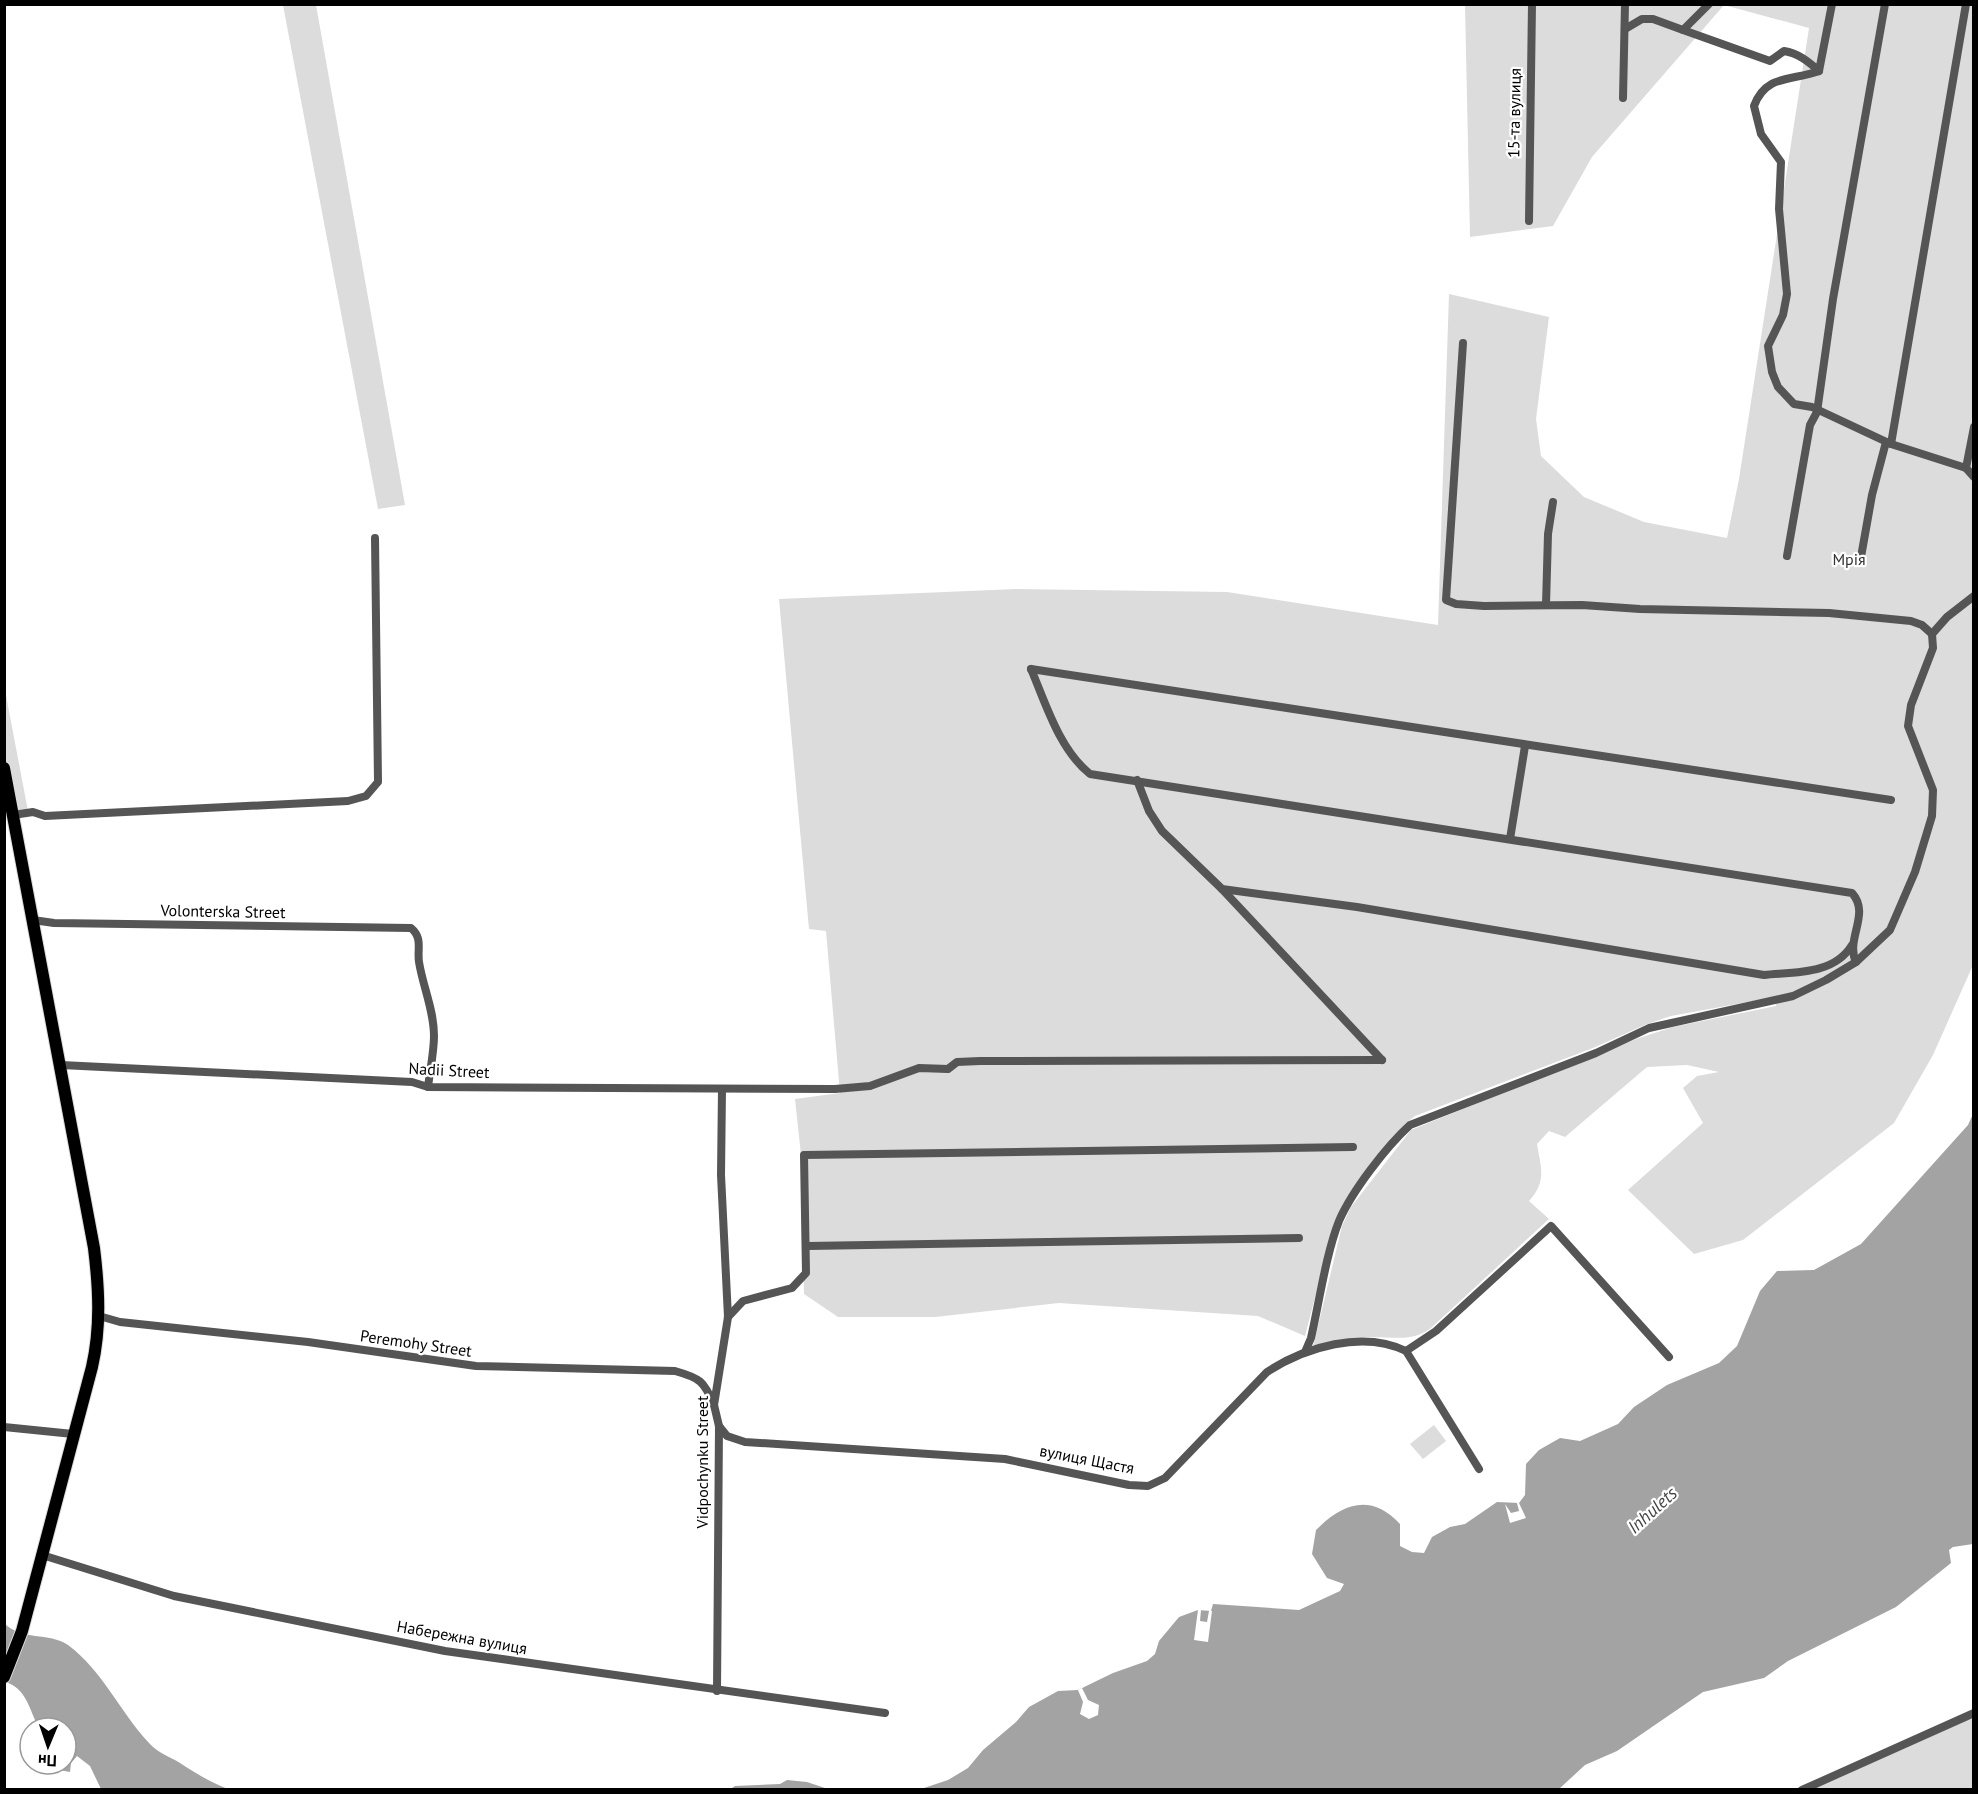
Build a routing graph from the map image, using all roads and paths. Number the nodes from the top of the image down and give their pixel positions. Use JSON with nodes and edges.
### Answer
{"nodes":[{"id":1,"x":1532,"y":4,"type":"edge"},
{"id":2,"x":1625,"y":4,"type":"edge"},
{"id":3,"x":1709,"y":4,"type":"edge"},
{"id":4,"x":1832,"y":4,"type":"edge"},
{"id":5,"x":1885,"y":4,"type":"edge"},
{"id":6,"x":1966,"y":4,"type":"edge"},
{"id":7,"x":1625,"y":29,"type":"junction"},
{"id":8,"x":1683,"y":30,"type":"junction"},
{"id":9,"x":1819,"y":70,"type":"junction"},
{"id":10,"x":1623,"y":98,"type":"dead end"},
{"id":11,"x":1529,"y":221,"type":"dead end"},
{"id":12,"x":1463,"y":343,"type":"dead end"},
{"id":13,"x":1817,"y":412,"type":"junction"},
{"id":14,"x":1974,"y":427,"type":"edge"},
{"id":15,"x":1889,"y":443,"type":"junction"},
{"id":16,"x":1966,"y":468,"type":"junction"},
{"id":17,"x":1974,"y":477,"type":"edge"},
{"id":18,"x":1553,"y":502,"type":"dead end"},
{"id":19,"x":375,"y":537,"type":"dead end"},
{"id":20,"x":1787,"y":556,"type":"dead end"},
{"id":21,"x":1861,"y":556,"type":"dead end"},
{"id":22,"x":1974,"y":596,"type":"edge"},
{"id":23,"x":1546,"y":604,"type":"junction"},
{"id":24,"x":1932,"y":634,"type":"junction"},
{"id":25,"x":1525,"y":746,"type":"junction"},
{"id":26,"x":4,"y":768,"type":"edge"},
{"id":27,"x":1137,"y":780,"type":"junction"},
{"id":28,"x":1891,"y":800,"type":"dead end"},
{"id":29,"x":13,"y":814,"type":"junction"},
{"id":30,"x":1510,"y":839,"type":"junction"},
{"id":31,"x":1222,"y":889,"type":"junction"},
{"id":32,"x":33,"y":920,"type":"junction"},
{"id":33,"x":1854,"y":942,"type":"junction"},
{"id":34,"x":1856,"y":962,"type":"junction"},
{"id":35,"x":61,"y":1065,"type":"junction"},
{"id":36,"x":428,"y":1087,"type":"junction"},
{"id":37,"x":722,"y":1089,"type":"junction"},
{"id":38,"x":1353,"y":1147,"type":"dead end"},
{"id":39,"x":1299,"y":1238,"type":"dead end"},
{"id":40,"x":808,"y":1246,"type":"junction"},
{"id":41,"x":99,"y":1316,"type":"junction"},
{"id":42,"x":728,"y":1317,"type":"junction"},
{"id":43,"x":1406,"y":1351,"type":"junction"},
{"id":44,"x":1305,"y":1352,"type":"junction"},
{"id":45,"x":1669,"y":1357,"type":"dead end"},
{"id":46,"x":714,"y":1406,"type":"junction"},
{"id":47,"x":719,"y":1426,"type":"junction"},
{"id":48,"x":4,"y":1427,"type":"edge"},
{"id":49,"x":73,"y":1434,"type":"junction"},
{"id":50,"x":1479,"y":1469,"type":"dead end"},
{"id":51,"x":42,"y":1555,"type":"junction"},
{"id":52,"x":4,"y":1677,"type":"edge"},
{"id":53,"x":717,"y":1691,"type":"junction"},
{"id":54,"x":885,"y":1713,"type":"dead end"},
{"id":55,"x":1974,"y":1713,"type":"edge"},
{"id":56,"x":1802,"y":1790,"type":"edge"}],
"edges":[{"from":1,"to":11,"type":"street","name":"15-та вулиця"},
{"from":2,"to":7,"type":"street"},
{"from":3,"to":8,"type":"street"},
{"from":4,"to":9,"type":"street"},
{"from":5,"to":13,"type":"street"},
{"from":6,"to":15,"type":"street"},
{"from":7,"to":8,"type":"street"},
{"from":7,"to":10,"type":"street"},
{"from":8,"to":9,"type":"street"},
{"from":9,"to":13,"type":"street"},
{"from":12,"to":23,"type":"street"},
{"from":13,"to":15,"type":"street"},
{"from":13,"to":20,"type":"street"},
{"from":14,"to":16,"type":"street"},
{"from":15,"to":16,"type":"street"},
{"from":15,"to":21,"type":"street"},
{"from":16,"to":17,"type":"street"},
{"from":18,"to":23,"type":"street"},
{"from":19,"to":29,"type":"street"},
{"from":22,"to":24,"type":"street"},
{"from":23,"to":24,"type":"street"},
{"from":24,"to":34,"type":"street"},
{"from":25,"to":27,"type":"street"},
{"from":25,"to":28,"type":"street"},
{"from":25,"to":30,"type":"street"},
{"from":26,"to":29,"type":"main road"},
{"from":27,"to":30,"type":"street"},
{"from":27,"to":31,"type":"street"},
{"from":29,"to":32,"type":"main road"},
{"from":30,"to":33,"type":"street"},
{"from":31,"to":33,"type":"street"},
{"from":31,"to":37,"type":"street","name":"Nadii Street"},
{"from":32,"to":35,"type":"main road"},
{"from":32,"to":36,"type":"street","name":"Volonterska Street"},
{"from":33,"to":34,"type":"street"},
{"from":34,"to":44,"type":"street"},
{"from":35,"to":36,"type":"street","name":"Nadii Street"},
{"from":35,"to":41,"type":"main road"},
{"from":36,"to":37,"type":"street","name":"Nadii Street"},
{"from":37,"to":42,"type":"street","name":"Vidpochynku Street"},
{"from":38,"to":40,"type":"street"},
{"from":39,"to":40,"type":"street"},
{"from":40,"to":42,"type":"street"},
{"from":41,"to":46,"type":"street","name":"Peremohy Street"},
{"from":41,"to":49,"type":"main road"},
{"from":42,"to":46,"type":"street","name":"Vidpochynku Street"},
{"from":43,"to":44,"type":"street","name":"вулиця Щастя"},
{"from":43,"to":45,"type":"street"},
{"from":43,"to":50,"type":"street"},
{"from":44,"to":47,"type":"street","name":"вулиця Щастя"},
{"from":46,"to":47,"type":"street","name":"Vidpochynku Street"},
{"from":47,"to":53,"type":"street","name":"Vidpochynku Street"},
{"from":48,"to":49,"type":"street"},
{"from":49,"to":51,"type":"main road"},
{"from":51,"to":52,"type":"main road"},
{"from":51,"to":53,"type":"street","name":"Набережна вулиця"},
{"from":53,"to":54,"type":"street","name":"Набережна вулиця"},
{"from":55,"to":56,"type":"street"}]}
